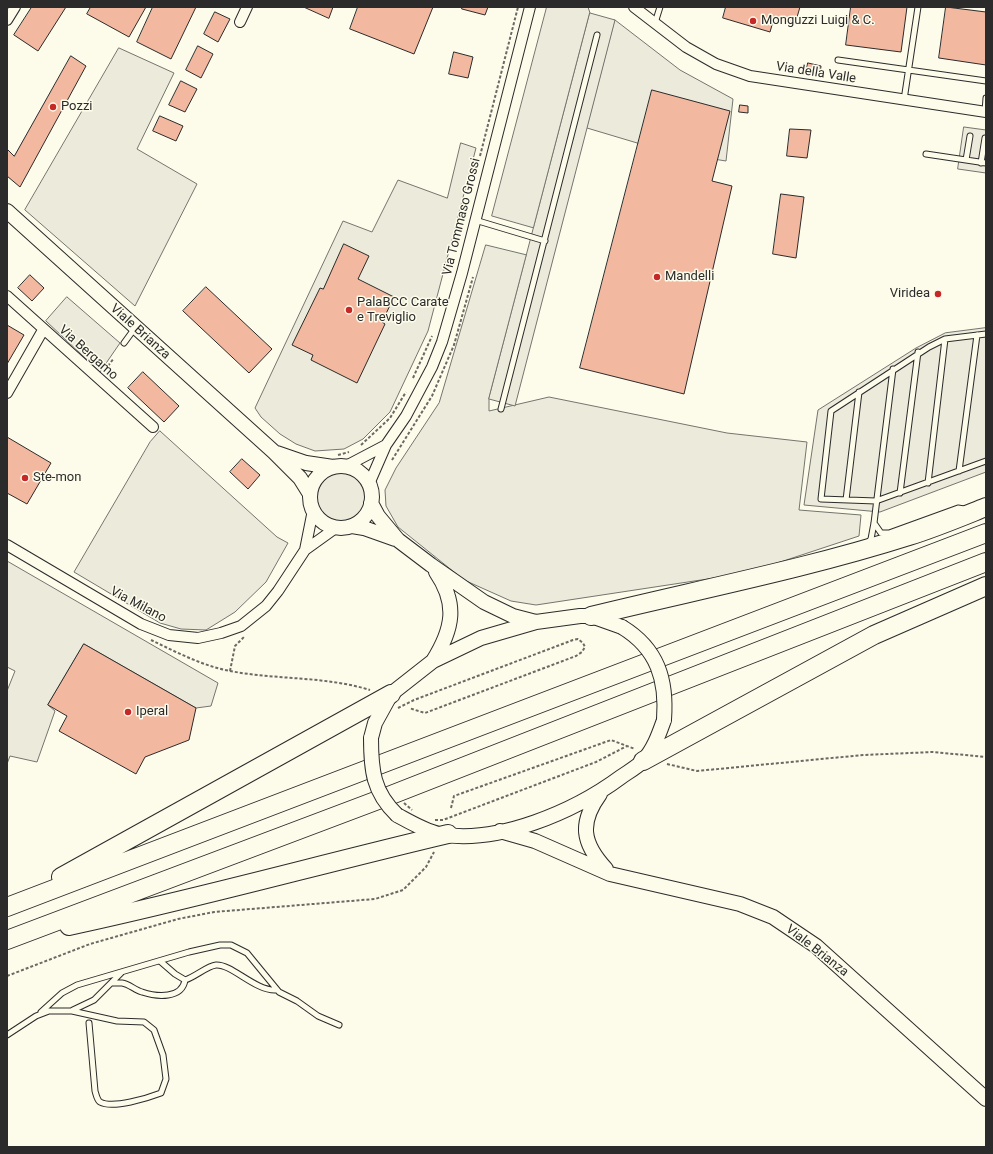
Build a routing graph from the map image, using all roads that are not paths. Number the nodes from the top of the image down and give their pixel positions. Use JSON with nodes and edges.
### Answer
{"nodes":[{"id":1,"x":15,"y":7,"type":"edge"},
{"id":2,"x":247,"y":7,"type":"edge"},
{"id":3,"x":530,"y":7,"type":"edge"},
{"id":4,"x":634,"y":7,"type":"edge"},
{"id":5,"x":660,"y":7,"type":"edge"},
{"id":6,"x":918,"y":7,"type":"edge"},
{"id":7,"x":7,"y":20,"type":"edge"},
{"id":8,"x":240,"y":22,"type":"dead end"},
{"id":9,"x":655,"y":24,"type":"junction"},
{"id":10,"x":598,"y":35,"type":"dead end"},
{"id":11,"x":838,"y":60,"type":"dead end"},
{"id":12,"x":908,"y":70,"type":"junction"},
{"id":13,"x":986,"y":81,"type":"edge"},
{"id":14,"x":986,"y":98,"type":"edge"},
{"id":15,"x":904,"y":100,"type":"junction"},
{"id":16,"x":985,"y":112,"type":"edge"},
{"id":17,"x":970,"y":136,"type":"dead end"},
{"id":18,"x":985,"y":138,"type":"dead end"},
{"id":19,"x":926,"y":154,"type":"dead end"},
{"id":20,"x":966,"y":160,"type":"junction"},
{"id":21,"x":984,"y":163,"type":"edge"},
{"id":22,"x":7,"y":211,"type":"edge"},
{"id":23,"x":475,"y":220,"type":"junction"},
{"id":24,"x":544,"y":241,"type":"junction"},
{"id":25,"x":7,"y":296,"type":"edge"},
{"id":26,"x":135,"y":328,"type":"junction"},
{"id":27,"x":44,"y":330,"type":"junction"},
{"id":28,"x":986,"y":334,"type":"edge"},
{"id":29,"x":977,"y":335,"type":"junction"},
{"id":30,"x":945,"y":339,"type":"junction"},
{"id":31,"x":124,"y":343,"type":"dead end"},
{"id":32,"x":918,"y":352,"type":"junction"},
{"id":33,"x":893,"y":369,"type":"junction"},
{"id":34,"x":859,"y":392,"type":"junction"},
{"id":35,"x":7,"y":393,"type":"edge"},
{"id":36,"x":502,"y":409,"type":"dead end"},
{"id":37,"x":153,"y":427,"type":"dead end"},
{"id":38,"x":386,"y":444,"type":"junction"},
{"id":39,"x":274,"y":452,"type":"junction"},
{"id":40,"x":986,"y":461,"type":"edge"},
{"id":41,"x":337,"y":463,"type":"junction"},
{"id":42,"x":959,"y":471,"type":"junction"},
{"id":43,"x":928,"y":483,"type":"junction"},
{"id":44,"x":369,"y":484,"type":"junction"},
{"id":45,"x":900,"y":493,"type":"junction"},
{"id":46,"x":310,"y":494,"type":"junction"},
{"id":47,"x":846,"y":500,"type":"junction"},
{"id":48,"x":876,"y":501,"type":"junction"},
{"id":49,"x":371,"y":503,"type":"junction"},
{"id":50,"x":983,"y":508,"type":"edge"},
{"id":51,"x":313,"y":510,"type":"junction"},
{"id":52,"x":874,"y":523,"type":"junction"},
{"id":53,"x":352,"y":526,"type":"junction"},
{"id":54,"x":337,"y":527,"type":"junction"},
{"id":55,"x":986,"y":533,"type":"edge"},
{"id":56,"x":398,"y":540,"type":"junction"},
{"id":57,"x":7,"y":545,"type":"edge"},
{"id":58,"x":305,"y":550,"type":"junction"},
{"id":59,"x":860,"y":551,"type":"junction"},
{"id":60,"x":986,"y":562,"type":"edge"},
{"id":61,"x":431,"y":565,"type":"junction"},
{"id":62,"x":986,"y":586,"type":"edge"},
{"id":63,"x":591,"y":616,"type":"junction"},
{"id":64,"x":536,"y":622,"type":"junction"},
{"id":65,"x":433,"y":661,"type":"junction"},
{"id":66,"x":392,"y":702,"type":"junction"},
{"id":67,"x":641,"y":756,"type":"junction"},
{"id":68,"x":604,"y":790,"type":"junction"},
{"id":69,"x":500,"y":831,"type":"junction"},
{"id":70,"x":442,"y":841,"type":"junction"},
{"id":71,"x":610,"y":874,"type":"junction"},
{"id":72,"x":7,"y":907,"type":"edge"},
{"id":73,"x":8,"y":939,"type":"edge"},
{"id":74,"x":160,"y":961,"type":"junction"},
{"id":75,"x":122,"y":971,"type":"junction"},
{"id":76,"x":185,"y":980,"type":"junction"},
{"id":77,"x":112,"y":983,"type":"junction"},
{"id":78,"x":276,"y":990,"type":"junction"},
{"id":79,"x":72,"y":1010,"type":"junction"},
{"id":80,"x":39,"y":1014,"type":"junction"},
{"id":81,"x":89,"y":1023,"type":"dead end"},
{"id":82,"x":338,"y":1025,"type":"dead end"},
{"id":83,"x":7,"y":1035,"type":"edge"},
{"id":84,"x":986,"y":1099,"type":"edge"}],
"edges":[{"from":1,"to":7,"type":"street"},
{"from":2,"to":8,"type":"street"},
{"from":3,"to":23,"type":"street","name":"Via Tommaso Grossi"},
{"from":4,"to":9,"type":"street","name":"Via della Valle"},
{"from":5,"to":9,"type":"lane"},
{"from":6,"to":12,"type":"lane"},
{"from":9,"to":15,"type":"street","name":"Via della Valle"},
{"from":10,"to":24,"type":"lane"},
{"from":11,"to":12,"type":"lane"},
{"from":12,"to":13,"type":"lane"},
{"from":12,"to":15,"type":"lane"},
{"from":14,"to":16,"type":"lane"},
{"from":15,"to":16,"type":"street","name":"Via della Valle"},
{"from":17,"to":20,"type":"lane"},
{"from":18,"to":21,"type":"lane"},
{"from":19,"to":20,"type":"lane"},
{"from":20,"to":21,"type":"lane"},
{"from":22,"to":26,"type":"main road","name":"Viale Brianza"},
{"from":23,"to":24,"type":"lane"},
{"from":23,"to":38,"type":"street","name":"Via Tommaso Grossi"},
{"from":24,"to":36,"type":"lane"},
{"from":25,"to":27,"type":"street","name":"Via Bergamo"},
{"from":26,"to":31,"type":"lane"},
{"from":26,"to":39,"type":"main road","name":"Viale Brianza"},
{"from":27,"to":35,"type":"street"},
{"from":27,"to":37,"type":"street","name":"Via Bergamo"},
{"from":28,"to":29,"type":"lane"},
{"from":29,"to":30,"type":"lane"},
{"from":29,"to":42,"type":"lane"},
{"from":30,"to":32,"type":"lane"},
{"from":30,"to":43,"type":"lane"},
{"from":32,"to":33,"type":"lane"},
{"from":32,"to":45,"type":"lane"},
{"from":33,"to":34,"type":"lane"},
{"from":33,"to":48,"type":"lane"},
{"from":34,"to":47,"type":"lane"},
{"from":34,"to":47,"type":"lane"},
{"from":38,"to":41,"type":"street","name":"Via Tommaso Grossi"},
{"from":38,"to":44,"type":"street","name":"Via Tommaso Grossi"},
{"from":39,"to":41,"type":"main road","name":"Viale Brianza"},
{"from":39,"to":46,"type":"main road","name":"Viale Brianza"},
{"from":40,"to":42,"type":"lane"},
{"from":41,"to":44,"type":"main road"},
{"from":41,"to":46,"type":"main road"},
{"from":42,"to":43,"type":"lane"},
{"from":43,"to":45,"type":"lane"},
{"from":44,"to":49,"type":"main road"},
{"from":45,"to":48,"type":"lane"},
{"from":46,"to":51,"type":"main road"},
{"from":47,"to":48,"type":"lane"},
{"from":48,"to":52,"type":"lane"},
{"from":49,"to":53,"type":"main road"},
{"from":49,"to":56,"type":"main road"},
{"from":50,"to":52,"type":"lane"},
{"from":50,"to":59,"type":"highway"},
{"from":51,"to":54,"type":"main road"},
{"from":51,"to":58,"type":"street","name":"Via Milano"},
{"from":52,"to":59,"type":"lane"},
{"from":53,"to":54,"type":"main road"},
{"from":53,"to":56,"type":"main road"},
{"from":54,"to":58,"type":"street","name":"Via Milano"},
{"from":55,"to":72,"type":"highway"},
{"from":56,"to":61,"type":"main road"},
{"from":57,"to":58,"type":"street","name":"Via Milano"},
{"from":59,"to":63,"type":"highway"},
{"from":60,"to":73,"type":"highway"},
{"from":61,"to":64,"type":"main road"},
{"from":61,"to":65,"type":"main road"},
{"from":62,"to":67,"type":"highway"},
{"from":63,"to":64,"type":"main road"},
{"from":63,"to":67,"type":"main road","bridge":true},
{"from":64,"to":65,"type":"main road"},
{"from":65,"to":66,"type":"main road"},
{"from":66,"to":70,"type":"main road","bridge":true},
{"from":66,"to":72,"type":"highway"},
{"from":67,"to":68,"type":"main road"},
{"from":68,"to":69,"type":"main road"},
{"from":68,"to":71,"type":"main road"},
{"from":69,"to":70,"type":"main road"},
{"from":69,"to":71,"type":"main road","name":"Viale Brianza"},
{"from":70,"to":73,"type":"highway"},
{"from":71,"to":84,"type":"main road","name":"Viale Brianza"},
{"from":74,"to":75,"type":"lane"},
{"from":74,"to":76,"type":"lane"},
{"from":74,"to":78,"type":"lane"},
{"from":75,"to":77,"type":"lane"},
{"from":75,"to":80,"type":"lane"},
{"from":76,"to":77,"type":"lane"},
{"from":76,"to":78,"type":"lane"},
{"from":77,"to":79,"type":"lane"},
{"from":78,"to":82,"type":"lane"},
{"from":79,"to":80,"type":"lane"},
{"from":79,"to":81,"type":"lane"},
{"from":80,"to":83,"type":"lane"}]}
